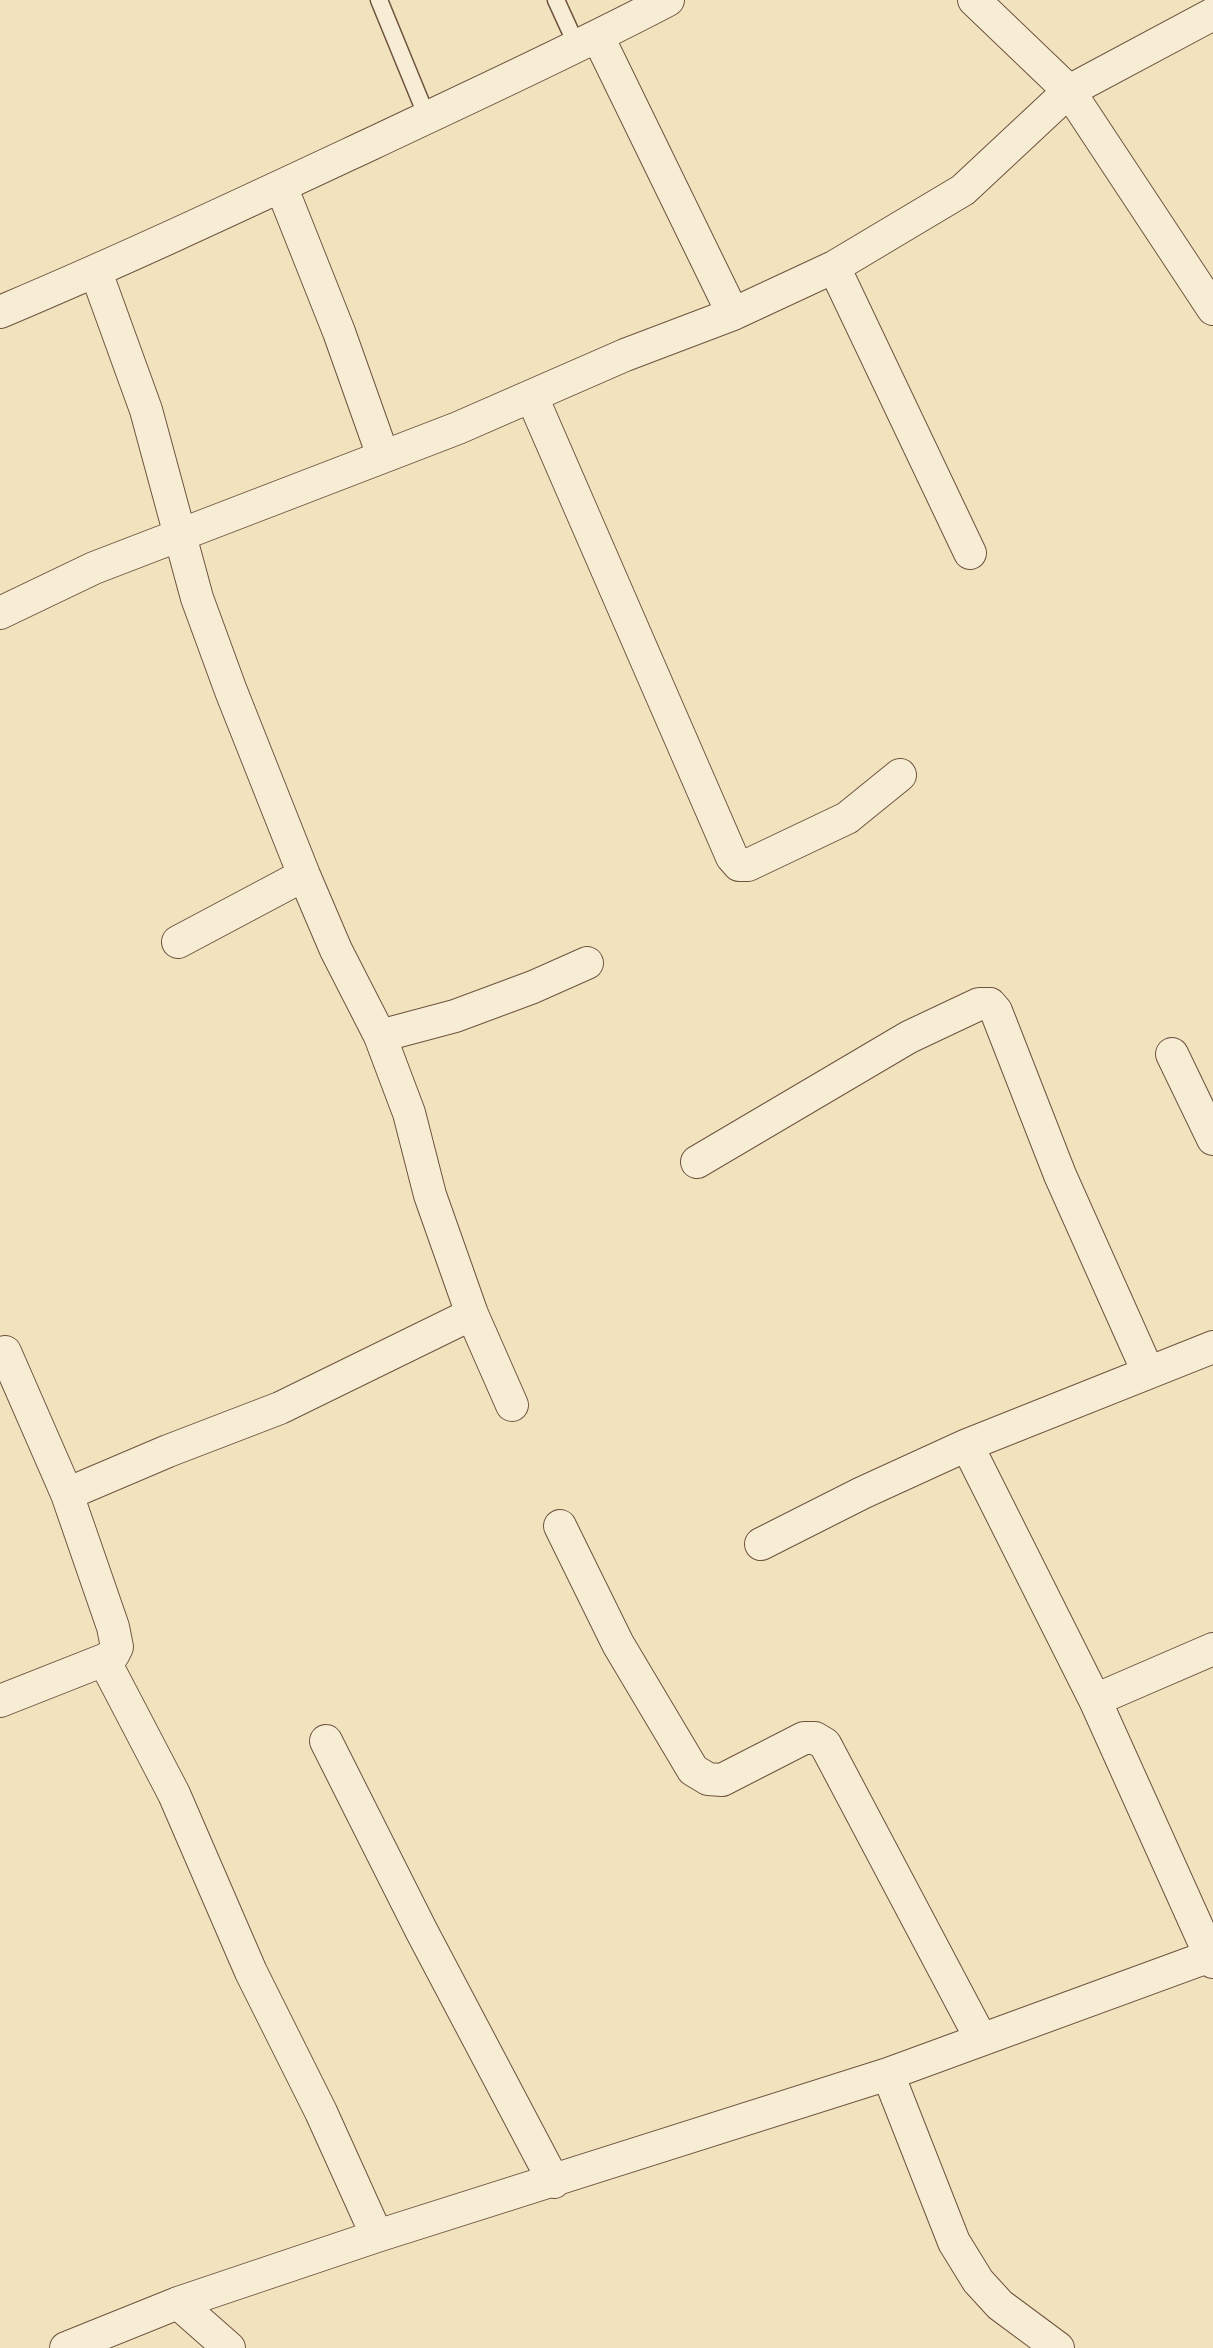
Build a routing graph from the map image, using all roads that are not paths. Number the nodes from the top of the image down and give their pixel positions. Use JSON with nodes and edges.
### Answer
{"nodes":[{"id":1,"x":379,"y":0,"type":"edge"},
{"id":2,"x":556,"y":0,"type":"edge"},
{"id":3,"x":668,"y":0,"type":"edge"},
{"id":4,"x":974,"y":0,"type":"edge"},
{"id":5,"x":1213,"y":14,"type":"edge"},
{"id":6,"x":588,"y":42,"type":"junction"},
{"id":7,"x":1068,"y":91,"type":"junction"},
{"id":8,"x":427,"y":117,"type":"junction"},
{"id":9,"x":280,"y":186,"type":"junction"},
{"id":10,"x":834,"y":267,"type":"junction"},
{"id":11,"x":96,"y":272,"type":"junction"},
{"id":12,"x":1213,"y":309,"type":"edge"},
{"id":13,"x":0,"y":312,"type":"edge"},
{"id":14,"x":733,"y":314,"type":"junction"},
{"id":15,"x":532,"y":397,"type":"junction"},
{"id":16,"x":383,"y":456,"type":"junction"},
{"id":17,"x":180,"y":535,"type":"junction"},
{"id":18,"x":970,"y":553,"type":"dead end"},
{"id":19,"x":0,"y":613,"type":"edge"},
{"id":20,"x":900,"y":775,"type":"dead end"},
{"id":21,"x":304,"y":875,"type":"junction"},
{"id":22,"x":178,"y":942,"type":"dead end"},
{"id":23,"x":587,"y":963,"type":"dead end"},
{"id":24,"x":380,"y":1036,"type":"junction"},
{"id":25,"x":1172,"y":1054,"type":"dead end"},
{"id":26,"x":1213,"y":1140,"type":"edge"},
{"id":27,"x":697,"y":1162,"type":"dead end"},
{"id":28,"x":472,"y":1314,"type":"junction"},
{"id":29,"x":1213,"y":1347,"type":"edge"},
{"id":30,"x":4,"y":1352,"type":"dead end"},
{"id":31,"x":1148,"y":1372,"type":"junction"},
{"id":32,"x":512,"y":1406,"type":"dead end"},
{"id":33,"x":967,"y":1445,"type":"junction"},
{"id":34,"x":67,"y":1494,"type":"junction"},
{"id":35,"x":560,"y":1526,"type":"dead end"},
{"id":36,"x":760,"y":1544,"type":"dead end"},
{"id":37,"x":1213,"y":1649,"type":"edge"},
{"id":38,"x":104,"y":1660,"type":"junction"},
{"id":39,"x":1095,"y":1700,"type":"junction"},
{"id":40,"x":0,"y":1701,"type":"edge"},
{"id":41,"x":326,"y":1742,"type":"dead end"},
{"id":42,"x":1212,"y":1957,"type":"edge"},
{"id":43,"x":981,"y":2039,"type":"junction"},
{"id":44,"x":888,"y":2074,"type":"junction"},
{"id":45,"x":554,"y":2182,"type":"junction"},
{"id":46,"x":377,"y":2236,"type":"junction"},
{"id":47,"x":177,"y":2303,"type":"junction"},
{"id":48,"x":66,"y":2348,"type":"edge"},
{"id":49,"x":230,"y":2348,"type":"edge"},
{"id":50,"x":1058,"y":2348,"type":"edge"}],
"edges":[{"from":1,"to":8,"type":"lane"},
{"from":2,"to":6,"type":"lane"},
{"from":3,"to":6,"type":"street"},
{"from":4,"to":7,"type":"street"},
{"from":5,"to":7,"type":"street"},
{"from":6,"to":8,"type":"street"},
{"from":6,"to":14,"type":"street"},
{"from":7,"to":10,"type":"street"},
{"from":7,"to":12,"type":"street"},
{"from":8,"to":9,"type":"street"},
{"from":9,"to":11,"type":"street"},
{"from":9,"to":16,"type":"street"},
{"from":10,"to":14,"type":"street"},
{"from":10,"to":18,"type":"street"},
{"from":11,"to":13,"type":"street"},
{"from":11,"to":17,"type":"street"},
{"from":14,"to":15,"type":"street"},
{"from":15,"to":16,"type":"street"},
{"from":15,"to":20,"type":"street"},
{"from":16,"to":17,"type":"street"},
{"from":17,"to":19,"type":"street"},
{"from":17,"to":21,"type":"street"},
{"from":21,"to":22,"type":"street"},
{"from":21,"to":24,"type":"street"},
{"from":23,"to":24,"type":"street"},
{"from":24,"to":28,"type":"street"},
{"from":25,"to":26,"type":"street"},
{"from":27,"to":31,"type":"street"},
{"from":28,"to":32,"type":"street"},
{"from":28,"to":34,"type":"street"},
{"from":29,"to":31,"type":"street"},
{"from":30,"to":34,"type":"street"},
{"from":31,"to":33,"type":"street"},
{"from":33,"to":36,"type":"street"},
{"from":33,"to":39,"type":"street"},
{"from":34,"to":38,"type":"street"},
{"from":35,"to":43,"type":"street"},
{"from":37,"to":39,"type":"street"},
{"from":38,"to":40,"type":"street"},
{"from":38,"to":46,"type":"street"},
{"from":39,"to":42,"type":"street"},
{"from":41,"to":45,"type":"street"},
{"from":42,"to":43,"type":"street"},
{"from":43,"to":44,"type":"street"},
{"from":44,"to":45,"type":"street"},
{"from":44,"to":50,"type":"street"},
{"from":45,"to":46,"type":"street"},
{"from":46,"to":47,"type":"street"},
{"from":47,"to":48,"type":"street"},
{"from":47,"to":49,"type":"street"}]}
